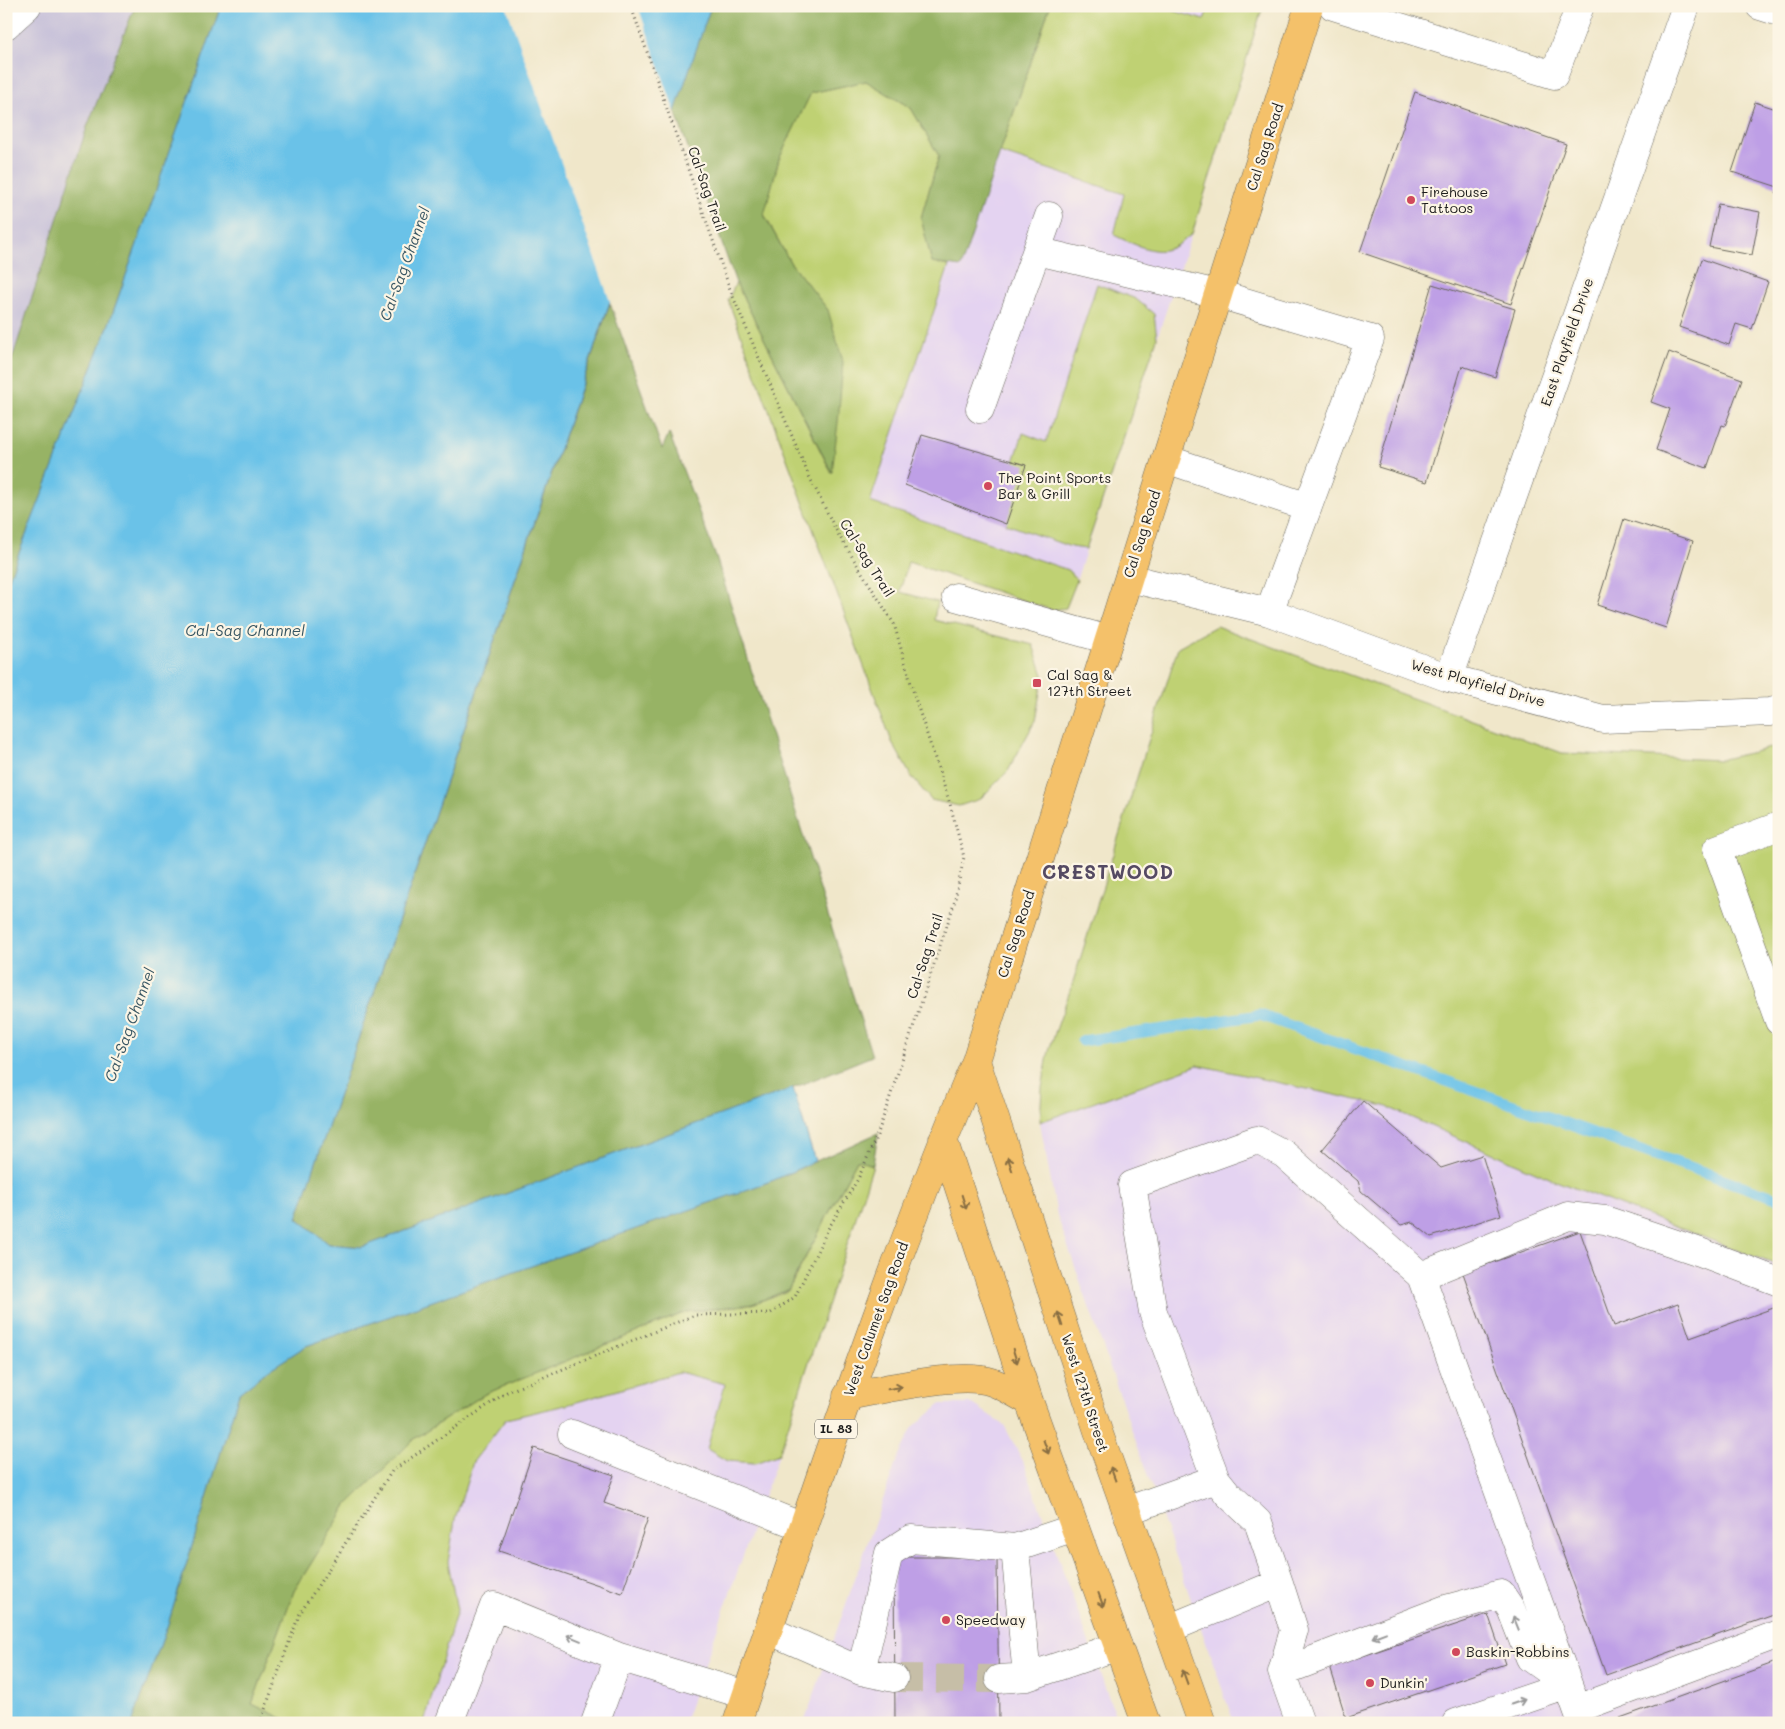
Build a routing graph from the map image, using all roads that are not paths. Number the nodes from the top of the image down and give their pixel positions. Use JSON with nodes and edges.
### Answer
{"nodes":[{"id":1,"x":27,"y":6,"type":"edge"},
{"id":2,"x":1309,"y":6,"type":"edge"},
{"id":3,"x":1333,"y":6,"type":"edge"},
{"id":4,"x":1580,"y":6,"type":"edge"},
{"id":5,"x":1686,"y":6,"type":"edge"},
{"id":6,"x":1760,"y":6,"type":"edge"},
{"id":7,"x":1779,"y":12,"type":"edge"},
{"id":8,"x":6,"y":24,"type":"edge"},
{"id":9,"x":1049,"y":216,"type":"dead end"},
{"id":10,"x":1037,"y":251,"type":"junction"},
{"id":11,"x":1218,"y":294,"type":"junction"},
{"id":12,"x":980,"y":409,"type":"dead end"},
{"id":13,"x":1166,"y":459,"type":"junction"},
{"id":14,"x":1308,"y":507,"type":"junction"},
{"id":15,"x":1128,"y":578,"type":"junction"},
{"id":16,"x":956,"y":597,"type":"dead end"},
{"id":17,"x":1269,"y":612,"type":"junction"},
{"id":18,"x":1109,"y":640,"type":"junction"},
{"id":19,"x":1449,"y":678,"type":"junction"},
{"id":20,"x":1779,"y":710,"type":"edge"},
{"id":21,"x":1779,"y":826,"type":"edge"},
{"id":22,"x":1779,"y":1022,"type":"edge"},
{"id":23,"x":976,"y":1061,"type":"junction"},
{"id":24,"x":943,"y":1139,"type":"junction"},
{"id":25,"x":1421,"y":1276,"type":"junction"},
{"id":26,"x":1779,"y":1282,"type":"edge"},
{"id":27,"x":847,"y":1396,"type":"junction"},
{"id":28,"x":1029,"y":1401,"type":"junction"},
{"id":29,"x":572,"y":1434,"type":"dead end"},
{"id":30,"x":1216,"y":1479,"type":"junction"},
{"id":31,"x":1126,"y":1511,"type":"junction"},
{"id":32,"x":803,"y":1527,"type":"junction"},
{"id":33,"x":1075,"y":1528,"type":"junction"},
{"id":34,"x":1015,"y":1548,"type":"junction"},
{"id":35,"x":1279,"y":1583,"type":"junction"},
{"id":36,"x":1168,"y":1629,"type":"junction"},
{"id":37,"x":768,"y":1630,"type":"junction"},
{"id":38,"x":1779,"y":1634,"type":"edge"},
{"id":39,"x":1118,"y":1646,"type":"junction"},
{"id":40,"x":620,"y":1657,"type":"junction"},
{"id":41,"x":861,"y":1671,"type":"junction"},
{"id":42,"x":1282,"y":1672,"type":"junction"},
{"id":43,"x":1027,"y":1677,"type":"junction"},
{"id":44,"x":894,"y":1678,"type":"tunnel mouth"},
{"id":45,"x":999,"y":1679,"type":"tunnel mouth"},
{"id":46,"x":746,"y":1695,"type":"junction"},
{"id":47,"x":1575,"y":1705,"type":"edge"},
{"id":48,"x":449,"y":1723,"type":"edge"},
{"id":49,"x":594,"y":1723,"type":"edge"},
{"id":50,"x":736,"y":1723,"type":"edge"},
{"id":51,"x":1146,"y":1723,"type":"edge"},
{"id":52,"x":1202,"y":1723,"type":"edge"},
{"id":53,"x":1300,"y":1723,"type":"edge"},
{"id":54,"x":1456,"y":1723,"type":"edge"}],
"edges":[{"from":1,"to":8,"type":"street"},
{"from":2,"to":11,"type":"main road","name":"Cal Sag Road"},
{"from":3,"to":4,"type":"street"},
{"from":5,"to":19,"type":"street","name":"East Playfield Drive"},
{"from":6,"to":7,"type":"street"},
{"from":9,"to":10,"type":"street"},
{"from":10,"to":11,"type":"street"},
{"from":10,"to":12,"type":"street"},
{"from":11,"to":13,"type":"main road","name":"Cal Sag Road"},
{"from":11,"to":14,"type":"street"},
{"from":13,"to":14,"type":"street"},
{"from":13,"to":15,"type":"main road","name":"Cal Sag Road"},
{"from":14,"to":17,"type":"street"},
{"from":15,"to":17,"type":"street","name":"West Playfield Drive"},
{"from":15,"to":18,"type":"main road","name":"Cal Sag Road"},
{"from":16,"to":18,"type":"street"},
{"from":17,"to":19,"type":"street","name":"West Playfield Drive"},
{"from":18,"to":23,"type":"main road","name":"Cal Sag Road"},
{"from":19,"to":20,"type":"street","name":"West Playfield Drive"},
{"from":21,"to":22,"type":"street"},
{"from":23,"to":24,"type":"main road","name":"West Calumet Sag Road","number":"IL 83"},
{"from":31,"to":23,"type":"main road","name":"West 127th Street","one_way":true},
{"from":24,"to":27,"type":"main road","name":"West Calumet Sag Road","number":"IL 83"},
{"from":24,"to":28,"type":"main road","one_way":true},
{"from":25,"to":26,"type":"street"},
{"from":25,"to":30,"type":"street"},
{"from":25,"to":47,"type":"street"},
{"from":27,"to":28,"type":"main road","one_way":true},
{"from":27,"to":32,"type":"main road","name":"West Calumet Sag Road","number":"IL 83"},
{"from":28,"to":33,"type":"main road","one_way":true},
{"from":29,"to":32,"type":"street"},
{"from":30,"to":31,"type":"street"},
{"from":30,"to":35,"type":"street"},
{"from":31,"to":36,"type":"main road","name":"West 127th Street"},
{"from":32,"to":37,"type":"main road","name":"West Calumet Sag Road","number":"IL 83"},
{"from":33,"to":34,"type":"street"},
{"from":33,"to":39,"type":"main road","one_way":true},
{"from":34,"to":41,"type":"street"},
{"from":34,"to":43,"type":"street"},
{"from":35,"to":36,"type":"street"},
{"from":35,"to":42,"type":"street"},
{"from":52,"to":36,"type":"main road","name":"West 127th Street","one_way":true},
{"from":37,"to":41,"type":"street"},
{"from":37,"to":46,"type":"main road","name":"West Calumet Sag Road","number":"IL 83"},
{"from":38,"to":47,"type":"street"},
{"from":39,"to":43,"type":"street"},
{"from":39,"to":51,"type":"main road"},
{"from":40,"to":46,"type":"street"},
{"from":40,"to":48,"type":"street","one_way":true},
{"from":40,"to":49,"type":"street"},
{"from":41,"to":44,"type":"street"},
{"from":47,"to":42,"type":"street","one_way":true},
{"from":42,"to":53,"type":"street"},
{"from":43,"to":45,"type":"street"},
{"from":46,"to":50,"type":"main road","name":"West Calumet Sag Road","number":"IL 83"},
{"from":54,"to":47,"type":"street","one_way":true}]}
